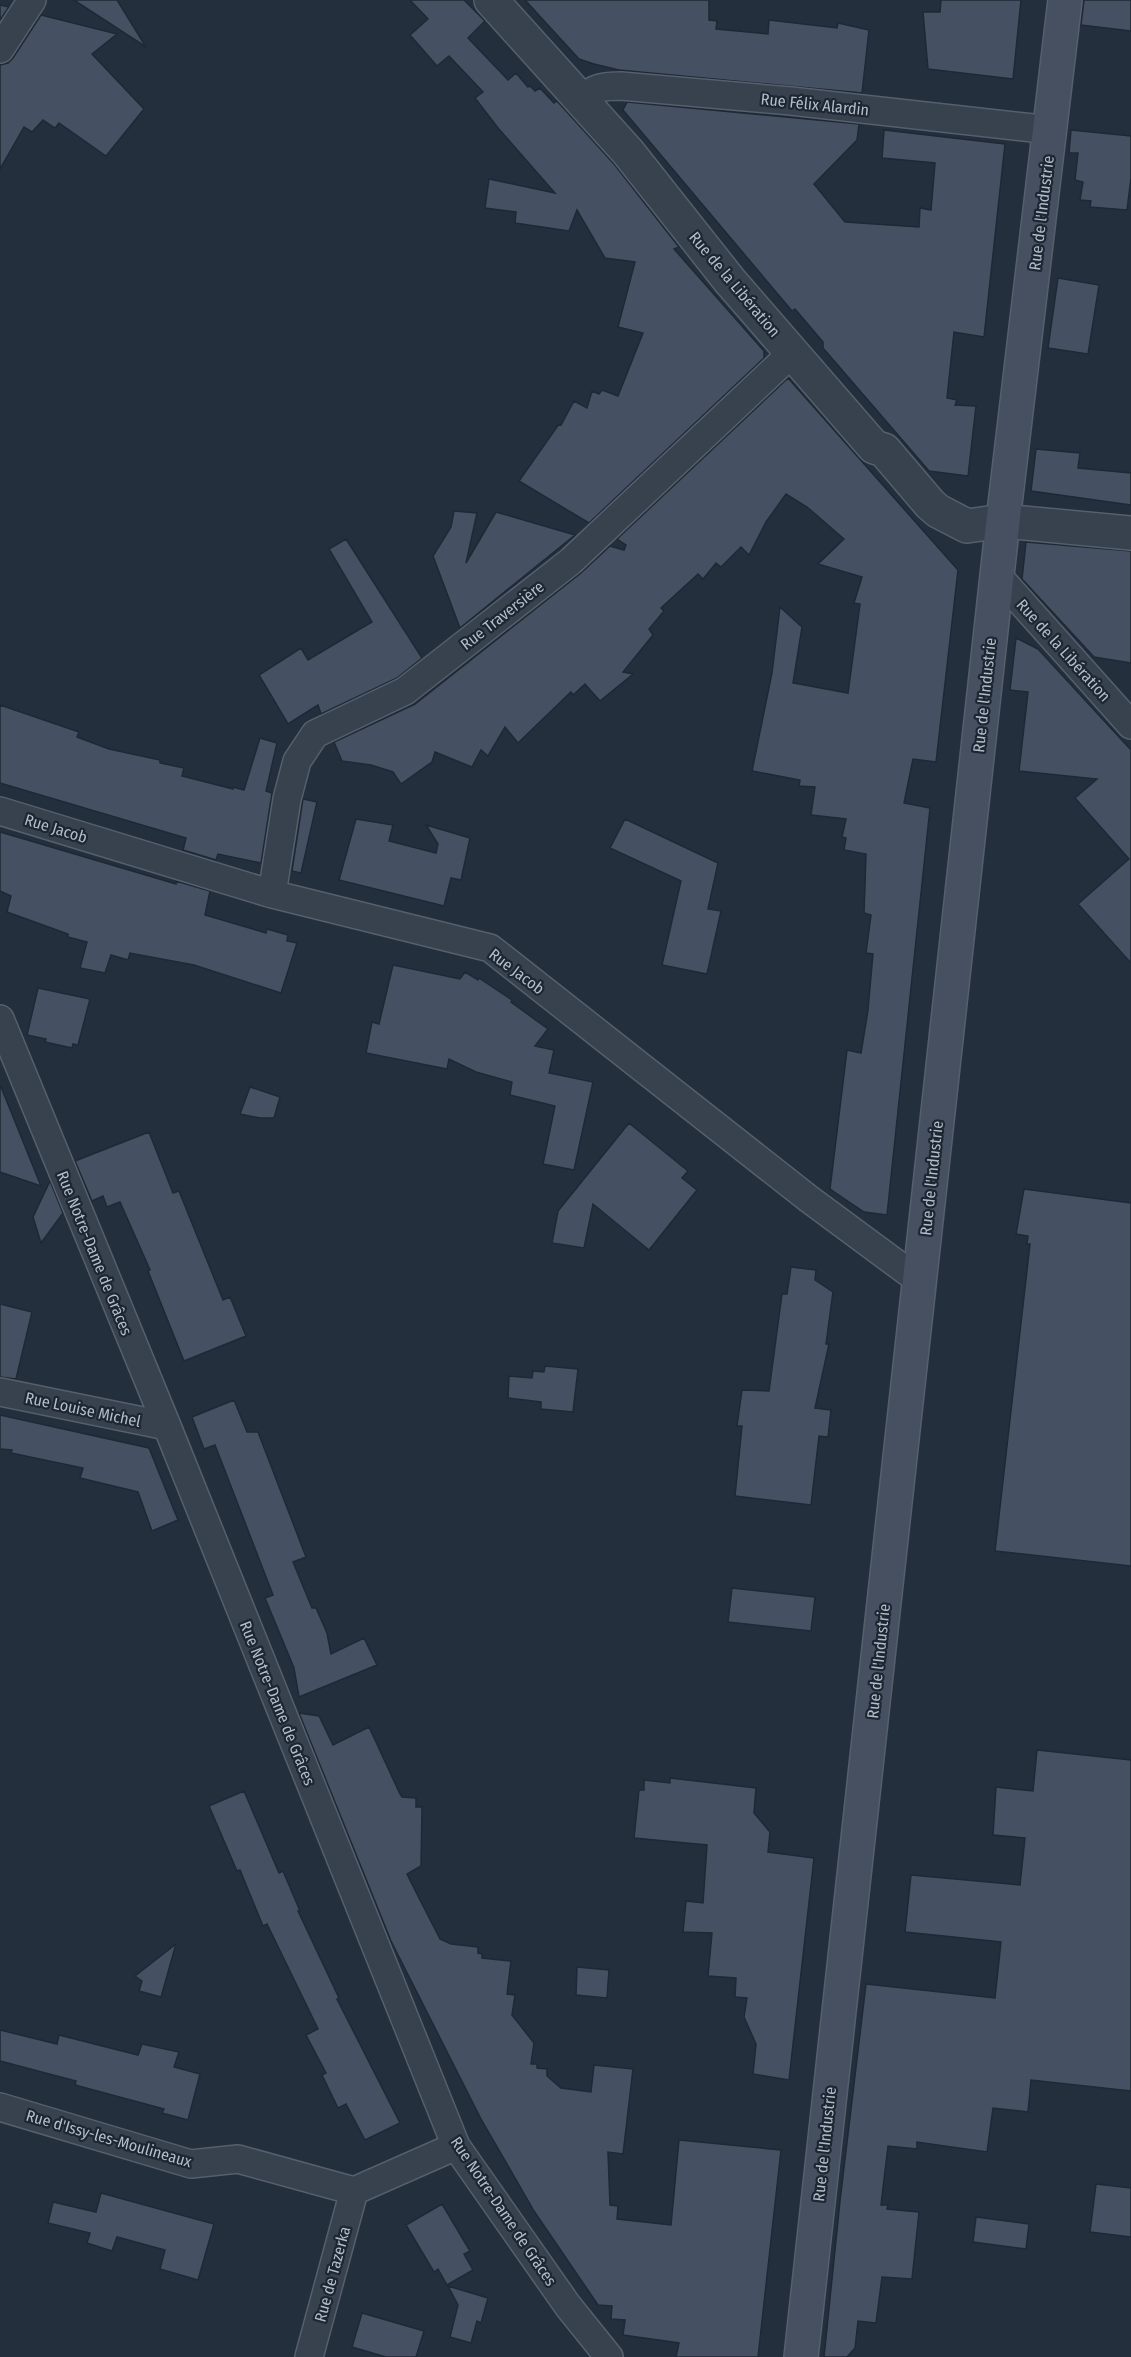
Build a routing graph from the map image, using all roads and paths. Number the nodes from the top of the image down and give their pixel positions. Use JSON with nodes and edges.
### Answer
{"nodes":[{"id":1,"x":32,"y":0,"type":"edge"},
{"id":2,"x":491,"y":0,"type":"edge"},
{"id":3,"x":1065,"y":0,"type":"edge"},
{"id":4,"x":0,"y":49,"type":"edge"},
{"id":5,"x":582,"y":99,"type":"junction"},
{"id":6,"x":1051,"y":130,"type":"junction"},
{"id":7,"x":792,"y":353,"type":"junction"},
{"id":8,"x":1003,"y":521,"type":"junction"},
{"id":9,"x":1131,"y":533,"type":"edge"},
{"id":10,"x":997,"y":575,"type":"junction"},
{"id":11,"x":1131,"y":725,"type":"edge"},
{"id":12,"x":0,"y":811,"type":"edge"},
{"id":13,"x":272,"y":894,"type":"junction"},
{"id":14,"x":0,"y":1019,"type":"edge"},
{"id":15,"x":920,"y":1281,"type":"junction"},
{"id":16,"x":0,"y":1392,"type":"edge"},
{"id":17,"x":167,"y":1426,"type":"junction"},
{"id":18,"x":0,"y":2107,"type":"edge"},
{"id":19,"x":456,"y":2146,"type":"junction"},
{"id":20,"x":354,"y":2191,"type":"junction"},
{"id":21,"x":309,"y":2357,"type":"edge"},
{"id":22,"x":609,"y":2357,"type":"edge"},
{"id":23,"x":801,"y":2357,"type":"edge"}],
"edges":[{"from":1,"to":4,"type":"street"},
{"from":2,"to":5,"type":"street","name":"Rue de la Libération"},
{"from":3,"to":6,"type":"main road","name":"Rue de l'Industrie"},
{"from":5,"to":6,"type":"street","name":"Rue Félix Alardin"},
{"from":5,"to":7,"type":"street","name":"Rue de la Libération"},
{"from":6,"to":8,"type":"main road","name":"Rue de l'Industrie"},
{"from":7,"to":8,"type":"street","name":"Rue de la Libération"},
{"from":7,"to":13,"type":"street","name":"Rue Traversière"},
{"from":8,"to":9,"type":"street","name":"Rue de la Libération"},
{"from":8,"to":10,"type":"main road","name":"Rue de l'Industrie"},
{"from":10,"to":11,"type":"street","name":"Rue de la Libération"},
{"from":10,"to":15,"type":"main road","name":"Rue de l'Industrie"},
{"from":12,"to":13,"type":"street","name":"Rue Jacob"},
{"from":13,"to":15,"type":"street","name":"Rue Jacob"},
{"from":14,"to":17,"type":"street","name":"Rue Notre-Dame de Grâces"},
{"from":15,"to":23,"type":"main road","name":"Rue de l'Industrie"},
{"from":16,"to":17,"type":"street","name":"Rue Louise Michel"},
{"from":17,"to":19,"type":"street","name":"Rue Notre-Dame de Grâces"},
{"from":18,"to":20,"type":"street","name":"Rue d'Issy-les-Moulineaux"},
{"from":19,"to":20,"type":"street"},
{"from":19,"to":22,"type":"street","name":"Rue Notre-Dame de Grâces"},
{"from":20,"to":21,"type":"street","name":"Rue de Tazerka"}]}
